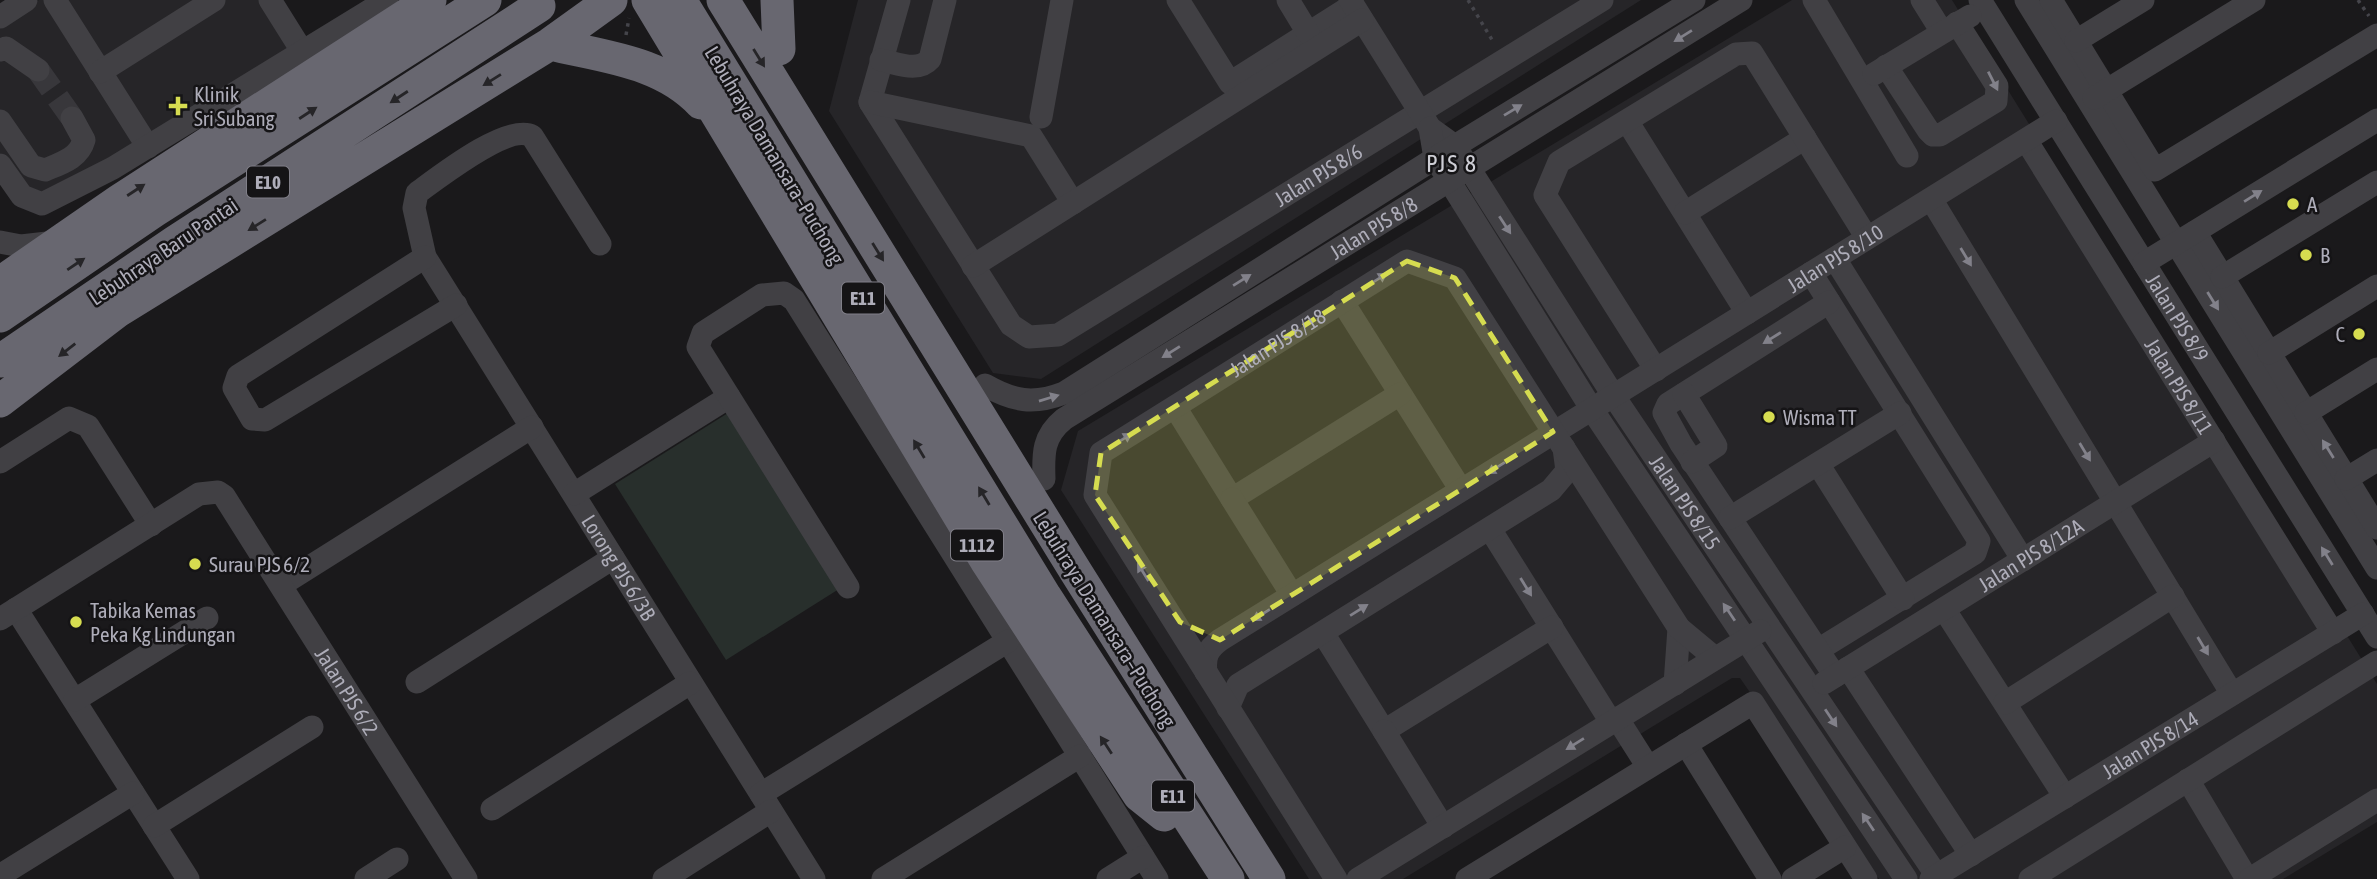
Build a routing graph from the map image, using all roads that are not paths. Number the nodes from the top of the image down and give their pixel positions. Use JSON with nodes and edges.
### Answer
{"nodes":[{"id":1,"x":26,"y":0,"type":"edge"},
{"id":2,"x":55,"y":0,"type":"edge"},
{"id":3,"x":214,"y":0,"type":"edge"},
{"id":4,"x":270,"y":0,"type":"edge"},
{"id":5,"x":387,"y":0,"type":"edge"},
{"id":6,"x":430,"y":0,"type":"edge"},
{"id":7,"x":485,"y":0,"type":"edge"},
{"id":8,"x":611,"y":0,"type":"edge"},
{"id":9,"x":648,"y":0,"type":"edge"},
{"id":10,"x":680,"y":0,"type":"edge"},
{"id":11,"x":723,"y":0,"type":"edge"},
{"id":12,"x":899,"y":0,"type":"edge"},
{"id":13,"x":945,"y":0,"type":"edge"},
{"id":14,"x":1062,"y":0,"type":"edge"},
{"id":15,"x":1178,"y":0,"type":"edge"},
{"id":16,"x":1288,"y":0,"type":"edge"},
{"id":17,"x":1602,"y":0,"type":"edge"},
{"id":18,"x":1694,"y":0,"type":"edge"},
{"id":19,"x":1741,"y":0,"type":"edge"},
{"id":20,"x":1814,"y":0,"type":"edge"},
{"id":21,"x":1922,"y":0,"type":"edge"},
{"id":22,"x":2026,"y":0,"type":"edge"},
{"id":23,"x":2051,"y":0,"type":"edge"},
{"id":24,"x":2143,"y":0,"type":"edge"},
{"id":25,"x":2254,"y":0,"type":"edge"},
{"id":26,"x":552,"y":3,"type":"edge"},
{"id":27,"x":1982,"y":4,"type":"edge"},
{"id":28,"x":1355,"y":8,"type":"edge"},
{"id":29,"x":0,"y":17,"type":"edge"},
{"id":30,"x":767,"y":18,"type":"edge"},
{"id":31,"x":1950,"y":28,"type":"junction"},
{"id":32,"x":1308,"y":33,"type":"junction"},
{"id":33,"x":2377,"y":35,"type":"edge"},
{"id":34,"x":2076,"y":41,"type":"junction"},
{"id":35,"x":550,"y":44,"type":"junction"},
{"id":36,"x":0,"y":50,"type":"edge"},
{"id":37,"x":302,"y":51,"type":"junction"},
{"id":38,"x":881,"y":60,"type":"junction"},
{"id":39,"x":687,"y":63,"type":"junction"},
{"id":40,"x":1886,"y":66,"type":"junction"},
{"id":41,"x":38,"y":70,"type":"tunnel mouth"},
{"id":42,"x":100,"y":72,"type":"junction"},
{"id":43,"x":1862,"y":81,"type":"junction"},
{"id":44,"x":2097,"y":96,"type":"junction"},
{"id":45,"x":870,"y":102,"type":"junction"},
{"id":46,"x":1041,"y":117,"type":"dead end"},
{"id":47,"x":1425,"y":120,"type":"junction"},
{"id":48,"x":2377,"y":120,"type":"edge"},
{"id":49,"x":0,"y":121,"type":"edge"},
{"id":50,"x":1627,"y":121,"type":"junction"},
{"id":51,"x":2056,"y":121,"type":"junction"},
{"id":52,"x":719,"y":122,"type":"junction"},
{"id":53,"x":82,"y":127,"type":"dead end"},
{"id":54,"x":1805,"y":138,"type":"junction"},
{"id":55,"x":2026,"y":140,"type":"junction"},
{"id":56,"x":1455,"y":146,"type":"junction"},
{"id":57,"x":148,"y":147,"type":"junction"},
{"id":58,"x":1907,"y":156,"type":"dead end"},
{"id":59,"x":1435,"y":158,"type":"junction"},
{"id":60,"x":69,"y":159,"type":"junction"},
{"id":61,"x":0,"y":164,"type":"edge"},
{"id":62,"x":1458,"y":174,"type":"junction"},
{"id":63,"x":2377,"y":182,"type":"edge"},
{"id":64,"x":83,"y":184,"type":"junction"},
{"id":65,"x":1931,"y":199,"type":"junction"},
{"id":66,"x":1073,"y":204,"type":"junction"},
{"id":67,"x":1685,"y":213,"type":"junction"},
{"id":68,"x":1867,"y":238,"type":"junction"},
{"id":69,"x":2186,"y":238,"type":"junction"},
{"id":70,"x":0,"y":242,"type":"edge"},
{"id":71,"x":60,"y":242,"type":"junction"},
{"id":72,"x":600,"y":244,"type":"dead end"},
{"id":73,"x":425,"y":257,"type":"junction"},
{"id":74,"x":1835,"y":259,"type":"junction"},
{"id":75,"x":2144,"y":263,"type":"junction"},
{"id":76,"x":973,"y":266,"type":"junction"},
{"id":77,"x":1811,"y":273,"type":"junction"},
{"id":78,"x":2222,"y":277,"type":"junction"},
{"id":79,"x":0,"y":283,"type":"edge"},
{"id":80,"x":2377,"y":286,"type":"edge"},
{"id":81,"x":1342,"y":302,"type":"junction"},
{"id":82,"x":1829,"y":302,"type":"junction"},
{"id":83,"x":456,"y":305,"type":"junction"},
{"id":84,"x":1747,"y":313,"type":"junction"},
{"id":85,"x":0,"y":316,"type":"edge"},
{"id":86,"x":2269,"y":352,"type":"junction"},
{"id":87,"x":0,"y":361,"type":"edge"},
{"id":88,"x":2377,"y":369,"type":"edge"},
{"id":89,"x":1656,"y":370,"type":"junction"},
{"id":90,"x":985,"y":385,"type":"junction"},
{"id":91,"x":1400,"y":394,"type":"junction"},
{"id":92,"x":1684,"y":394,"type":"junction"},
{"id":93,"x":1613,"y":395,"type":"junction"},
{"id":94,"x":730,"y":397,"type":"junction"},
{"id":95,"x":0,"y":401,"type":"edge"},
{"id":96,"x":1175,"y":407,"type":"junction"},
{"id":97,"x":1591,"y":408,"type":"junction"},
{"id":98,"x":1900,"y":413,"type":"junction"},
{"id":99,"x":2306,"y":413,"type":"junction"},
{"id":100,"x":532,"y":428,"type":"junction"},
{"id":101,"x":1559,"y":440,"type":"junction"},
{"id":102,"x":2214,"y":441,"type":"junction"},
{"id":103,"x":1686,"y":453,"type":"junction"},
{"id":104,"x":1656,"y":458,"type":"junction"},
{"id":105,"x":2377,"y":460,"type":"edge"},
{"id":106,"x":0,"y":462,"type":"edge"},
{"id":107,"x":1818,"y":464,"type":"junction"},
{"id":108,"x":1044,"y":479,"type":"junction"},
{"id":109,"x":2346,"y":479,"type":"junction"},
{"id":110,"x":1461,"y":490,"type":"junction"},
{"id":111,"x":1552,"y":490,"type":"junction"},
{"id":112,"x":574,"y":494,"type":"junction"},
{"id":113,"x":1232,"y":499,"type":"junction"},
{"id":114,"x":1598,"y":501,"type":"junction"},
{"id":115,"x":2116,"y":502,"type":"junction"},
{"id":116,"x":1730,"y":518,"type":"junction"},
{"id":117,"x":151,"y":524,"type":"junction"},
{"id":118,"x":2377,"y":528,"type":"edge"},
{"id":119,"x":1490,"y":529,"type":"junction"},
{"id":120,"x":614,"y":558,"type":"junction"},
{"id":121,"x":2023,"y":560,"type":"junction"},
{"id":122,"x":2377,"y":568,"type":"edge"},
{"id":123,"x":281,"y":584,"type":"junction"},
{"id":124,"x":848,"y":587,"type":"dead end"},
{"id":125,"x":1292,"y":595,"type":"junction"},
{"id":126,"x":2173,"y":596,"type":"junction"},
{"id":127,"x":1903,"y":598,"type":"junction"},
{"id":128,"x":1944,"y":608,"type":"junction"},
{"id":129,"x":1169,"y":613,"type":"junction"},
{"id":130,"x":8,"y":614,"type":"edge"},
{"id":131,"x":2363,"y":614,"type":"junction"},
{"id":132,"x":207,"y":618,"type":"dead end"},
{"id":133,"x":1768,"y":625,"type":"junction"},
{"id":134,"x":1552,"y":627,"type":"junction"},
{"id":135,"x":1679,"y":628,"type":"junction"},
{"id":136,"x":1322,"y":633,"type":"junction"},
{"id":137,"x":2333,"y":633,"type":"junction"},
{"id":138,"x":2377,"y":637,"type":"edge"},
{"id":139,"x":1747,"y":639,"type":"junction"},
{"id":140,"x":1220,"y":640,"type":"junction"},
{"id":141,"x":1008,"y":641,"type":"junction"},
{"id":142,"x":1818,"y":650,"type":"junction"},
{"id":143,"x":1716,"y":658,"type":"junction"},
{"id":144,"x":2377,"y":662,"type":"edge"},
{"id":145,"x":1206,"y":671,"type":"junction"},
{"id":146,"x":1842,"y":672,"type":"junction"},
{"id":147,"x":417,"y":682,"type":"dead end"},
{"id":148,"x":690,"y":683,"type":"junction"},
{"id":149,"x":1675,"y":684,"type":"junction"},
{"id":150,"x":1238,"y":685,"type":"junction"},
{"id":151,"x":1812,"y":690,"type":"junction"},
{"id":152,"x":2232,"y":694,"type":"junction"},
{"id":153,"x":75,"y":700,"type":"junction"},
{"id":154,"x":2005,"y":703,"type":"junction"},
{"id":155,"x":1228,"y":708,"type":"junction"},
{"id":156,"x":1119,"y":712,"type":"junction"},
{"id":157,"x":1614,"y":720,"type":"junction"},
{"id":158,"x":312,"y":727,"type":"dead end"},
{"id":159,"x":1384,"y":731,"type":"junction"},
{"id":160,"x":1686,"y":744,"type":"junction"},
{"id":161,"x":1080,"y":756,"type":"junction"},
{"id":162,"x":1648,"y":768,"type":"junction"},
{"id":163,"x":2188,"y":780,"type":"junction"},
{"id":164,"x":133,"y":793,"type":"junction"},
{"id":165,"x":2065,"y":797,"type":"junction"},
{"id":166,"x":2377,"y":800,"type":"edge"},
{"id":167,"x":766,"y":803,"type":"junction"},
{"id":168,"x":492,"y":809,"type":"dead end"},
{"id":169,"x":1164,"y":815,"type":"junction"},
{"id":170,"x":154,"y":826,"type":"junction"},
{"id":171,"x":1443,"y":827,"type":"junction"},
{"id":172,"x":1845,"y":847,"type":"junction"},
{"id":173,"x":1971,"y":855,"type":"junction"},
{"id":174,"x":1143,"y":857,"type":"junction"},
{"id":175,"x":397,"y":859,"type":"dead end"},
{"id":176,"x":4,"y":872,"type":"edge"},
{"id":177,"x":458,"y":876,"type":"edge"},
{"id":178,"x":1936,"y":878,"type":"edge"},
{"id":179,"x":188,"y":879,"type":"edge"},
{"id":180,"x":366,"y":879,"type":"edge"},
{"id":181,"x":664,"y":879,"type":"edge"},
{"id":182,"x":814,"y":879,"type":"edge"},
{"id":183,"x":883,"y":879,"type":"edge"},
{"id":184,"x":1108,"y":879,"type":"edge"},
{"id":185,"x":1157,"y":879,"type":"edge"},
{"id":186,"x":1205,"y":879,"type":"edge"},
{"id":187,"x":1228,"y":879,"type":"edge"},
{"id":188,"x":1269,"y":879,"type":"edge"},
{"id":189,"x":1291,"y":879,"type":"edge"},
{"id":190,"x":1336,"y":879,"type":"edge"},
{"id":191,"x":1358,"y":879,"type":"edge"},
{"id":192,"x":1467,"y":879,"type":"edge"},
{"id":193,"x":1770,"y":879,"type":"edge"},
{"id":194,"x":1793,"y":879,"type":"edge"},
{"id":195,"x":1866,"y":879,"type":"edge"},
{"id":196,"x":1906,"y":879,"type":"edge"},
{"id":197,"x":2030,"y":879,"type":"edge"},
{"id":198,"x":2248,"y":879,"type":"edge"}],
"edges":[{"from":1,"to":29,"type":"street"},
{"from":2,"to":42,"type":"street"},
{"from":3,"to":42,"type":"street"},
{"from":4,"to":37,"type":"street"},
{"from":5,"to":37,"type":"street"},
{"from":71,"to":6,"type":"highway","one_way":true},
{"from":85,"to":7,"type":"highway","name":"Lebuhraya Baru Pantai","number":"E10","one_way":true},
{"from":8,"to":35,"type":"highway"},
{"from":9,"to":39,"type":"highway"},
{"from":156,"to":10,"type":"highway","name":"Lebuhraya Damansara–Puchong","number":"E11","one_way":true},
{"from":11,"to":188,"type":"highway","name":"Lebuhraya Damansara–Puchong","number":"E11","one_way":true},
{"from":12,"to":38,"type":"street"},
{"from":13,"to":38,"type":"street"},
{"from":14,"to":46,"type":"street"},
{"from":15,"to":32,"type":"street"},
{"from":16,"to":32,"type":"street"},
{"from":17,"to":47,"type":"street","name":"Jalan PJS 8/6"},
{"from":56,"to":18,"type":"street","name":"Jalan PJS 8/8","one_way":true},
{"from":19,"to":62,"type":"street","name":"Jalan PJS 8/8","one_way":true},
{"from":20,"to":43,"type":"street"},
{"from":21,"to":31,"type":"street"},
{"from":22,"to":44,"type":"street","name":"Jalan PJS 8/9"},
{"from":23,"to":34,"type":"street"},
{"from":24,"to":34,"type":"street"},
{"from":25,"to":44,"type":"street"},
{"from":26,"to":35,"type":"highway"},
{"from":26,"to":87,"type":"highway","name":"Lebuhraya Baru Pantai","number":"E10","one_way":true},
{"from":27,"to":31,"type":"street"},
{"from":27,"to":51,"type":"street","name":"Jalan PJS 8/9"},
{"from":28,"to":32,"type":"street"},
{"from":28,"to":47,"type":"street"},
{"from":28,"to":66,"type":"street"},
{"from":30,"to":39,"type":"highway"},
{"from":30,"to":90,"type":"highway"},
{"from":31,"to":40,"type":"street"},
{"from":31,"to":40,"type":"street","one_way":true},
{"from":33,"to":44,"type":"street"},
{"from":34,"to":44,"type":"street"},
{"from":35,"to":52,"type":"highway"},
{"from":35,"to":95,"type":"highway","one_way":true},
{"from":36,"to":41,"type":"street"},
{"from":37,"to":57,"type":"street"},
{"from":38,"to":45,"type":"street"},
{"from":39,"to":52,"type":"highway"},
{"from":40,"to":43,"type":"street"},
{"from":42,"to":57,"type":"street"},
{"from":43,"to":58,"type":"street"},
{"from":44,"to":69,"type":"street","name":"Jalan PJS 8/9"},
{"from":45,"to":66,"type":"street"},
{"from":45,"to":76,"type":"street"},
{"from":47,"to":56,"type":"street","name":"Jalan PJS 8/15"},
{"from":47,"to":59,"type":"street","name":"Jalan PJS 8/15"},
{"from":47,"to":76,"type":"street","name":"Jalan PJS 8/6"},
{"from":69,"to":48,"type":"street","one_way":true},
{"from":49,"to":60,"type":"street"},
{"from":50,"to":54,"type":"street"},
{"from":50,"to":67,"type":"street"},
{"from":50,"to":89,"type":"street"},
{"from":51,"to":55,"type":"street","name":"Jalan PJS 8/10"},
{"from":51,"to":75,"type":"street","name":"Jalan PJS 8/9"},
{"from":169,"to":52,"type":"highway","number":"1112","one_way":true},
{"from":53,"to":60,"type":"street"},
{"from":54,"to":67,"type":"street"},
{"from":54,"to":68,"type":"street"},
{"from":55,"to":65,"type":"street","name":"Jalan PJS 8/10"},
{"from":55,"to":102,"type":"street","name":"Jalan PJS 8/11"},
{"from":56,"to":59,"type":"street","name":"Jalan PJS 8/8"},
{"from":56,"to":62,"type":"street","name":"Jalan PJS 8/15"},
{"from":57,"to":64,"type":"street"},
{"from":59,"to":62,"type":"street","name":"Jalan PJS 8/15"},
{"from":90,"to":59,"type":"street","name":"Jalan PJS 8/8","one_way":true},
{"from":60,"to":64,"type":"street"},
{"from":61,"to":64,"type":"street"},
{"from":62,"to":93,"type":"street","name":"Jalan PJS 8/15","one_way":true},
{"from":62,"to":97,"type":"street","name":"Jalan PJS 8/15"},
{"from":62,"to":108,"type":"street","name":"Jalan PJS 8/8","one_way":true},
{"from":63,"to":78,"type":"street"},
{"from":65,"to":68,"type":"street","name":"Jalan PJS 8/10"},
{"from":65,"to":115,"type":"street","one_way":true},
{"from":66,"to":76,"type":"street"},
{"from":67,"to":84,"type":"street"},
{"from":68,"to":74,"type":"street","name":"Jalan PJS 8/10"},
{"from":69,"to":75,"type":"street"},
{"from":69,"to":78,"type":"street"},
{"from":69,"to":122,"type":"street","name":"Jalan PJS 8/9","one_way":true},
{"from":70,"to":71,"type":"street"},
{"from":71,"to":79,"type":"highway"},
{"from":72,"to":73,"type":"street"},
{"from":73,"to":83,"type":"street","name":"Lorong PJS 6/3B"},
{"from":73,"to":83,"type":"street"},
{"from":74,"to":77,"type":"street","name":"Jalan PJS 8/10"},
{"from":74,"to":121,"type":"street"},
{"from":131,"to":75,"type":"street","name":"Jalan PJS 8/9","one_way":true},
{"from":77,"to":82,"type":"street"},
{"from":77,"to":84,"type":"street","name":"Jalan PJS 8/10"},
{"from":78,"to":86,"type":"street"},
{"from":80,"to":86,"type":"street"},
{"from":81,"to":91,"type":"street"},
{"from":81,"to":96,"type":"street","name":"Jalan PJS 8/18"},
{"from":81,"to":101,"type":"street","name":"Jalan PJS 8/18","one_way":true},
{"from":82,"to":92,"type":"street","one_way":true},
{"from":82,"to":98,"type":"street"},
{"from":83,"to":100,"type":"street","name":"Lorong PJS 6/3B"},
{"from":84,"to":89,"type":"street","name":"Jalan PJS 8/10"},
{"from":86,"to":99,"type":"street"},
{"from":88,"to":99,"type":"street"},
{"from":89,"to":93,"type":"street","name":"Jalan PJS 8/10"},
{"from":90,"to":108,"type":"highway"},
{"from":91,"to":110,"type":"street"},
{"from":91,"to":113,"type":"street"},
{"from":92,"to":103,"type":"street"},
{"from":92,"to":103,"type":"street"},
{"from":93,"to":97,"type":"street","name":"Jalan PJS 8/10"},
{"from":93,"to":104,"type":"street","name":"Jalan PJS 8/15"},
{"from":94,"to":112,"type":"street"},
{"from":94,"to":124,"type":"street"},
{"from":94,"to":141,"type":"street"},
{"from":96,"to":113,"type":"street"},
{"from":129,"to":96,"type":"street","name":"Jalan PJS 8/18","one_way":true},
{"from":97,"to":101,"type":"street"},
{"from":139,"to":97,"type":"street","name":"Jalan PJS 8/15","one_way":true},
{"from":98,"to":107,"type":"street"},
{"from":98,"to":127,"type":"street"},
{"from":109,"to":99,"type":"street","one_way":true},
{"from":100,"to":112,"type":"street","name":"Lorong PJS 6/3B"},
{"from":100,"to":123,"type":"street"},
{"from":101,"to":110,"type":"street","one_way":true},
{"from":101,"to":111,"type":"street"},
{"from":101,"to":114,"type":"street","name":"Jalan PJS 8/18"},
{"from":102,"to":115,"type":"street","name":"Jalan PJS 8/12A"},
{"from":102,"to":137,"type":"street","name":"Jalan PJS 8/11"},
{"from":103,"to":104,"type":"street"},
{"from":103,"to":116,"type":"street"},
{"from":104,"to":133,"type":"street","name":"Jalan PJS 8/15"},
{"from":105,"to":109,"type":"street"},
{"from":106,"to":117,"type":"street"},
{"from":107,"to":116,"type":"street"},
{"from":107,"to":127,"type":"street"},
{"from":108,"to":189,"type":"highway"},
{"from":109,"to":118,"type":"street"},
{"from":110,"to":125,"type":"street"},
{"from":111,"to":114,"type":"street"},
{"from":111,"to":119,"type":"street"},
{"from":112,"to":120,"type":"street","name":"Lorong PJS 6/3B"},
{"from":113,"to":125,"type":"street"},
{"from":114,"to":135,"type":"street","name":"Jalan PJS 8/18"},
{"from":115,"to":121,"type":"street","name":"Jalan PJS 8/12A"},
{"from":115,"to":126,"type":"street"},
{"from":116,"to":142,"type":"street"},
{"from":117,"to":123,"type":"street","name":"Jalan PJS 6/2"},
{"from":117,"to":130,"type":"street"},
{"from":119,"to":134,"type":"street","one_way":true},
{"from":136,"to":119,"type":"street","one_way":true},
{"from":120,"to":147,"type":"street"},
{"from":120,"to":148,"type":"street","name":"Lorong PJS 6/3B"},
{"from":121,"to":128,"type":"street","name":"Jalan PJS 8/12A"},
{"from":123,"to":177,"type":"street","name":"Jalan PJS 6/2"},
{"from":125,"to":140,"type":"street","one_way":true},
{"from":126,"to":152,"type":"street","one_way":true},
{"from":126,"to":154,"type":"street"},
{"from":127,"to":142,"type":"street"},
{"from":128,"to":146,"type":"street","name":"Jalan PJS 8/12A"},
{"from":128,"to":154,"type":"street"},
{"from":129,"to":140,"type":"street","name":"Jalan PJS 8/18"},
{"from":129,"to":145,"type":"street","name":"Jalan PJS 8/18"},
{"from":130,"to":153,"type":"street"},
{"from":131,"to":137,"type":"street","name":"Jalan PJS 8/14"},
{"from":131,"to":138,"type":"street","name":"Jalan PJS 8/9"},
{"from":132,"to":153,"type":"street"},
{"from":133,"to":139,"type":"street"},
{"from":133,"to":151,"type":"street","name":"Jalan PJS 8/15"},
{"from":134,"to":157,"type":"street"},
{"from":134,"to":159,"type":"street"},
{"from":135,"to":143,"type":"street","name":"Jalan PJS 8/18"},
{"from":135,"to":149,"type":"street"},
{"from":136,"to":150,"type":"street"},
{"from":136,"to":159,"type":"street"},
{"from":137,"to":152,"type":"street","name":"Jalan PJS 8/14"},
{"from":139,"to":143,"type":"street"},
{"from":196,"to":139,"type":"street","name":"Jalan PJS 8/15","one_way":true},
{"from":140,"to":145,"type":"street"},
{"from":141,"to":161,"type":"street"},
{"from":141,"to":167,"type":"street"},
{"from":142,"to":146,"type":"street"},
{"from":143,"to":149,"type":"street"},
{"from":144,"to":163,"type":"street"},
{"from":145,"to":150,"type":"street"},
{"from":145,"to":155,"type":"street","name":"Jalan PJS 8/18"},
{"from":146,"to":151,"type":"street","name":"Jalan PJS 8/12A"},
{"from":146,"to":173,"type":"street"},
{"from":148,"to":167,"type":"street","name":"Lorong PJS 6/3B"},
{"from":148,"to":168,"type":"street"},
{"from":149,"to":157,"type":"street"},
{"from":150,"to":155,"type":"street"},
{"from":151,"to":178,"type":"street","name":"Jalan PJS 8/15","one_way":true},
{"from":152,"to":165,"type":"street","name":"Jalan PJS 8/14"},
{"from":153,"to":164,"type":"street"},
{"from":154,"to":165,"type":"street"},
{"from":155,"to":190,"type":"street","name":"Jalan PJS 8/18"},
{"from":156,"to":169,"type":"highway"},
{"from":156,"to":187,"type":"highway","name":"Lebuhraya Damansara–Puchong","number":"E11"},
{"from":157,"to":162,"type":"street"},
{"from":157,"to":171,"type":"street","one_way":true},
{"from":158,"to":170,"type":"street"},
{"from":159,"to":171,"type":"street"},
{"from":160,"to":162,"type":"street"},
{"from":160,"to":172,"type":"street"},
{"from":160,"to":193,"type":"street"},
{"from":161,"to":174,"type":"street"},
{"from":161,"to":183,"type":"street"},
{"from":162,"to":192,"type":"street"},
{"from":163,"to":197,"type":"street"},
{"from":163,"to":198,"type":"street"},
{"from":164,"to":170,"type":"street"},
{"from":164,"to":176,"type":"street"},
{"from":165,"to":173,"type":"street","name":"Jalan PJS 8/14"},
{"from":166,"to":198,"type":"street"},
{"from":167,"to":181,"type":"street"},
{"from":167,"to":182,"type":"street","name":"Lorong PJS 6/3B"},
{"from":169,"to":186,"type":"highway"},
{"from":170,"to":179,"type":"street"},
{"from":171,"to":191,"type":"street"},
{"from":172,"to":194,"type":"street"},
{"from":172,"to":195,"type":"street"},
{"from":173,"to":178,"type":"street","name":"Jalan PJS 8/14"},
{"from":174,"to":184,"type":"street"},
{"from":174,"to":185,"type":"street"},
{"from":175,"to":180,"type":"street"}]}
